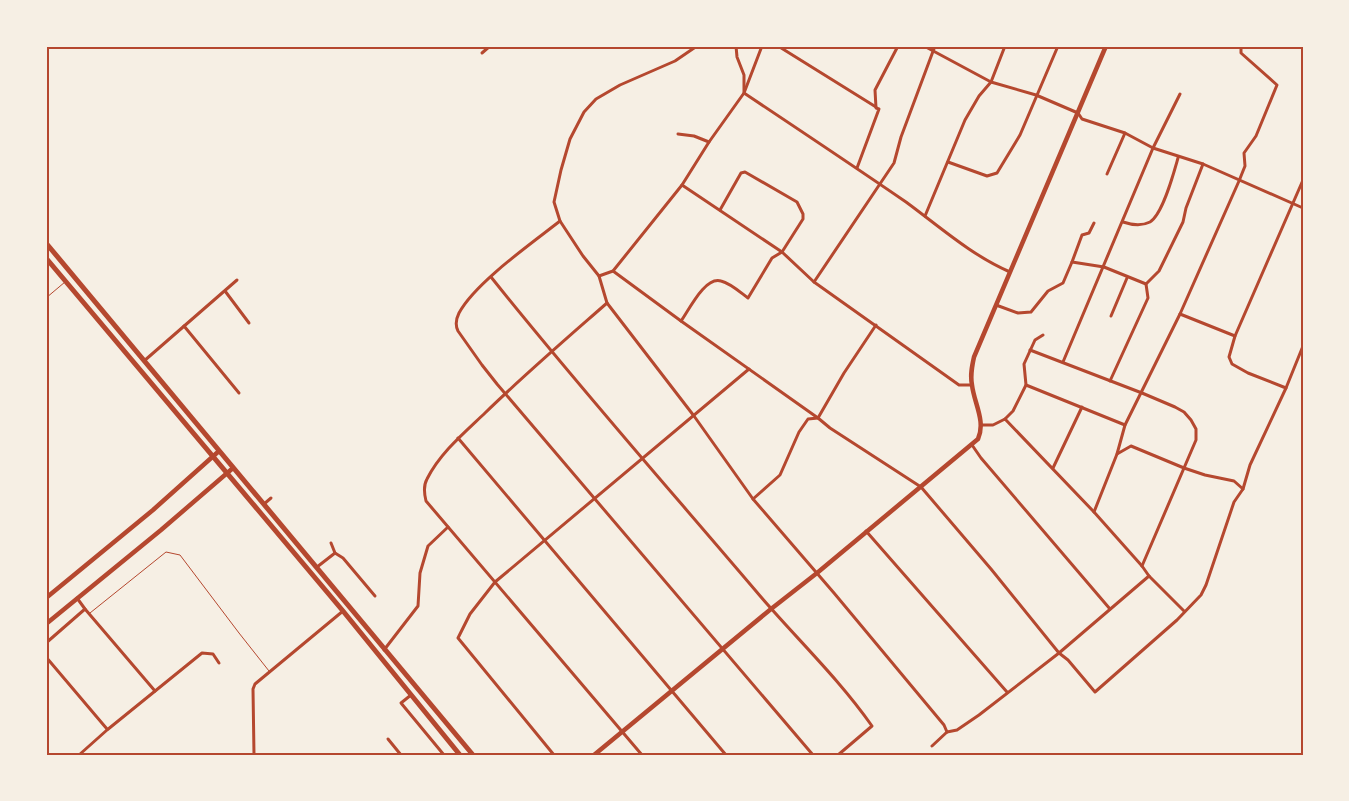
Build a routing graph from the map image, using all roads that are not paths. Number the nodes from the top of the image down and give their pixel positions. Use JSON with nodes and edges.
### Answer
{"nodes":[{"id":1,"x":490,"y":46,"type":"edge"},
{"id":2,"x":697,"y":46,"type":"edge"},
{"id":3,"x":736,"y":46,"type":"edge"},
{"id":4,"x":762,"y":46,"type":"edge"},
{"id":5,"x":778,"y":46,"type":"edge"},
{"id":6,"x":898,"y":46,"type":"edge"},
{"id":7,"x":924,"y":46,"type":"edge"},
{"id":8,"x":935,"y":46,"type":"edge"},
{"id":9,"x":1005,"y":46,"type":"edge"},
{"id":10,"x":1058,"y":46,"type":"edge"},
{"id":11,"x":1106,"y":46,"type":"edge"},
{"id":12,"x":1241,"y":46,"type":"edge"},
{"id":13,"x":482,"y":53,"type":"dead end"},
{"id":14,"x":934,"y":53,"type":"junction"},
{"id":15,"x":991,"y":82,"type":"junction"},
{"id":16,"x":744,"y":93,"type":"junction"},
{"id":17,"x":1180,"y":94,"type":"dead end"},
{"id":18,"x":1036,"y":95,"type":"junction"},
{"id":19,"x":876,"y":108,"type":"junction"},
{"id":20,"x":1078,"y":113,"type":"junction"},
{"id":21,"x":1125,"y":133,"type":"junction"},
{"id":22,"x":678,"y":134,"type":"dead end"},
{"id":23,"x":709,"y":142,"type":"junction"},
{"id":24,"x":1153,"y":148,"type":"junction"},
{"id":25,"x":1178,"y":158,"type":"junction"},
{"id":26,"x":948,"y":162,"type":"junction"},
{"id":27,"x":1203,"y":164,"type":"junction"},
{"id":28,"x":857,"y":168,"type":"junction"},
{"id":29,"x":1107,"y":174,"type":"dead end"},
{"id":30,"x":1303,"y":180,"type":"edge"},
{"id":31,"x":1240,"y":181,"type":"junction"},
{"id":32,"x":880,"y":184,"type":"junction"},
{"id":33,"x":682,"y":185,"type":"junction"},
{"id":34,"x":1292,"y":204,"type":"junction"},
{"id":35,"x":1303,"y":208,"type":"edge"},
{"id":36,"x":720,"y":210,"type":"junction"},
{"id":37,"x":925,"y":216,"type":"junction"},
{"id":38,"x":560,"y":221,"type":"junction"},
{"id":39,"x":1123,"y":222,"type":"junction"},
{"id":40,"x":1094,"y":223,"type":"dead end"},
{"id":41,"x":46,"y":243,"type":"edge"},
{"id":42,"x":782,"y":252,"type":"junction"},
{"id":43,"x":46,"y":258,"type":"edge"},
{"id":44,"x":1072,"y":262,"type":"junction"},
{"id":45,"x":1104,"y":267,"type":"junction"},
{"id":46,"x":613,"y":271,"type":"junction"},
{"id":47,"x":1010,"y":272,"type":"junction"},
{"id":48,"x":598,"y":276,"type":"junction"},
{"id":49,"x":491,"y":277,"type":"junction"},
{"id":50,"x":1127,"y":278,"type":"junction"},
{"id":51,"x":237,"y":280,"type":"dead end"},
{"id":52,"x":65,"y":281,"type":"junction"},
{"id":53,"x":814,"y":282,"type":"junction"},
{"id":54,"x":1146,"y":284,"type":"junction"},
{"id":55,"x":225,"y":291,"type":"junction"},
{"id":56,"x":46,"y":298,"type":"edge"},
{"id":57,"x":607,"y":302,"type":"junction"},
{"id":58,"x":996,"y":305,"type":"junction"},
{"id":59,"x":1180,"y":314,"type":"junction"},
{"id":60,"x":1111,"y":316,"type":"dead end"},
{"id":61,"x":681,"y":321,"type":"junction"},
{"id":62,"x":249,"y":324,"type":"dead end"},
{"id":63,"x":876,"y":325,"type":"junction"},
{"id":64,"x":184,"y":326,"type":"junction"},
{"id":65,"x":1043,"y":334,"type":"dead end"},
{"id":66,"x":1235,"y":336,"type":"junction"},
{"id":67,"x":1303,"y":346,"type":"edge"},
{"id":68,"x":1030,"y":350,"type":"junction"},
{"id":69,"x":551,"y":352,"type":"junction"},
{"id":70,"x":144,"y":361,"type":"junction"},
{"id":71,"x":1063,"y":362,"type":"junction"},
{"id":72,"x":749,"y":368,"type":"junction"},
{"id":73,"x":1110,"y":381,"type":"junction"},
{"id":74,"x":972,"y":385,"type":"junction"},
{"id":75,"x":1026,"y":385,"type":"junction"},
{"id":76,"x":1286,"y":388,"type":"junction"},
{"id":77,"x":506,"y":392,"type":"junction"},
{"id":78,"x":239,"y":393,"type":"dead end"},
{"id":79,"x":1142,"y":393,"type":"junction"},
{"id":80,"x":1082,"y":407,"type":"junction"},
{"id":81,"x":694,"y":416,"type":"junction"},
{"id":82,"x":818,"y":418,"type":"junction"},
{"id":83,"x":1004,"y":419,"type":"junction"},
{"id":84,"x":982,"y":425,"type":"junction"},
{"id":85,"x":1125,"y":425,"type":"junction"},
{"id":86,"x":458,"y":438,"type":"junction"},
{"id":87,"x":972,"y":445,"type":"junction"},
{"id":88,"x":219,"y":451,"type":"junction"},
{"id":89,"x":1117,"y":454,"type":"junction"},
{"id":90,"x":212,"y":456,"type":"junction"},
{"id":91,"x":642,"y":457,"type":"junction"},
{"id":92,"x":233,"y":468,"type":"junction"},
{"id":93,"x":1053,"y":468,"type":"junction"},
{"id":94,"x":1184,"y":468,"type":"junction"},
{"id":95,"x":227,"y":474,"type":"junction"},
{"id":96,"x":921,"y":487,"type":"junction"},
{"id":97,"x":1243,"y":489,"type":"junction"},
{"id":98,"x":594,"y":497,"type":"junction"},
{"id":99,"x":271,"y":498,"type":"dead end"},
{"id":100,"x":753,"y":499,"type":"junction"},
{"id":101,"x":264,"y":504,"type":"junction"},
{"id":102,"x":1094,"y":512,"type":"junction"},
{"id":103,"x":448,"y":527,"type":"junction"},
{"id":104,"x":866,"y":531,"type":"junction"},
{"id":105,"x":544,"y":539,"type":"junction"},
{"id":106,"x":331,"y":543,"type":"dead end"},
{"id":107,"x":335,"y":553,"type":"junction"},
{"id":108,"x":1142,"y":566,"type":"junction"},
{"id":109,"x":316,"y":568,"type":"junction"},
{"id":110,"x":817,"y":573,"type":"junction"},
{"id":111,"x":1149,"y":576,"type":"junction"},
{"id":112,"x":495,"y":582,"type":"junction"},
{"id":113,"x":375,"y":596,"type":"dead end"},
{"id":114,"x":46,"y":598,"type":"edge"},
{"id":115,"x":77,"y":598,"type":"junction"},
{"id":116,"x":85,"y":608,"type":"junction"},
{"id":117,"x":771,"y":608,"type":"junction"},
{"id":118,"x":1110,"y":609,"type":"junction"},
{"id":119,"x":343,"y":611,"type":"junction"},
{"id":120,"x":1184,"y":611,"type":"junction"},
{"id":121,"x":89,"y":614,"type":"junction"},
{"id":122,"x":46,"y":624,"type":"edge"},
{"id":123,"x":46,"y":643,"type":"edge"},
{"id":124,"x":384,"y":650,"type":"junction"},
{"id":125,"x":723,"y":650,"type":"junction"},
{"id":126,"x":1059,"y":653,"type":"junction"},
{"id":127,"x":46,"y":657,"type":"edge"},
{"id":128,"x":219,"y":663,"type":"dead end"},
{"id":129,"x":270,"y":671,"type":"junction"},
{"id":130,"x":155,"y":691,"type":"junction"},
{"id":131,"x":671,"y":691,"type":"junction"},
{"id":132,"x":1007,"y":692,"type":"junction"},
{"id":133,"x":411,"y":695,"type":"junction"},
{"id":134,"x":107,"y":730,"type":"junction"},
{"id":135,"x":622,"y":731,"type":"junction"},
{"id":136,"x":947,"y":732,"type":"junction"},
{"id":137,"x":388,"y":739,"type":"dead end"},
{"id":138,"x":932,"y":746,"type":"dead end"},
{"id":139,"x":79,"y":755,"type":"edge"},
{"id":140,"x":254,"y":755,"type":"edge"},
{"id":141,"x":401,"y":755,"type":"edge"},
{"id":142,"x":444,"y":755,"type":"edge"},
{"id":143,"x":460,"y":755,"type":"edge"},
{"id":144,"x":473,"y":755,"type":"edge"},
{"id":145,"x":554,"y":755,"type":"edge"},
{"id":146,"x":594,"y":755,"type":"edge"},
{"id":147,"x":642,"y":755,"type":"edge"},
{"id":148,"x":726,"y":755,"type":"edge"},
{"id":149,"x":814,"y":755,"type":"edge"},
{"id":150,"x":838,"y":755,"type":"edge"}],
"edges":[{"from":1,"to":13,"type":"street"},
{"from":2,"to":38,"type":"street"},
{"from":3,"to":16,"type":"street"},
{"from":4,"to":16,"type":"street"},
{"from":5,"to":19,"type":"street"},
{"from":6,"to":19,"type":"street"},
{"from":7,"to":14,"type":"street"},
{"from":8,"to":14,"type":"street"},
{"from":9,"to":15,"type":"street"},
{"from":10,"to":18,"type":"street"},
{"from":11,"to":20,"type":"main road"},
{"from":12,"to":31,"type":"street"},
{"from":14,"to":15,"type":"street"},
{"from":14,"to":32,"type":"street"},
{"from":15,"to":18,"type":"street"},
{"from":15,"to":26,"type":"street"},
{"from":16,"to":23,"type":"street"},
{"from":16,"to":28,"type":"street"},
{"from":17,"to":24,"type":"street"},
{"from":18,"to":20,"type":"street"},
{"from":18,"to":26,"type":"street"},
{"from":19,"to":28,"type":"street"},
{"from":20,"to":21,"type":"street"},
{"from":20,"to":47,"type":"main road"},
{"from":21,"to":24,"type":"street"},
{"from":21,"to":29,"type":"street"},
{"from":22,"to":23,"type":"street"},
{"from":23,"to":33,"type":"street"},
{"from":24,"to":25,"type":"street"},
{"from":24,"to":39,"type":"street"},
{"from":25,"to":27,"type":"street"},
{"from":25,"to":39,"type":"street"},
{"from":26,"to":37,"type":"street"},
{"from":27,"to":31,"type":"street"},
{"from":27,"to":54,"type":"street"},
{"from":28,"to":32,"type":"street"},
{"from":30,"to":34,"type":"street"},
{"from":31,"to":34,"type":"street"},
{"from":31,"to":59,"type":"street"},
{"from":32,"to":37,"type":"street"},
{"from":32,"to":53,"type":"street"},
{"from":33,"to":36,"type":"street"},
{"from":33,"to":46,"type":"street"},
{"from":34,"to":35,"type":"street"},
{"from":34,"to":66,"type":"street"},
{"from":36,"to":42,"type":"street"},
{"from":36,"to":42,"type":"street"},
{"from":37,"to":47,"type":"street"},
{"from":38,"to":48,"type":"street"},
{"from":38,"to":49,"type":"street"},
{"from":39,"to":45,"type":"street"},
{"from":40,"to":44,"type":"street"},
{"from":41,"to":70,"type":"highway"},
{"from":42,"to":53,"type":"street"},
{"from":42,"to":61,"type":"street"},
{"from":43,"to":52,"type":"highway"},
{"from":44,"to":45,"type":"street"},
{"from":44,"to":58,"type":"street"},
{"from":45,"to":50,"type":"street"},
{"from":45,"to":71,"type":"street"},
{"from":46,"to":48,"type":"street"},
{"from":46,"to":61,"type":"street"},
{"from":47,"to":58,"type":"main road"},
{"from":48,"to":57,"type":"street"},
{"from":49,"to":69,"type":"street"},
{"from":49,"to":77,"type":"street"},
{"from":50,"to":54,"type":"street"},
{"from":50,"to":60,"type":"street"},
{"from":51,"to":55,"type":"street"},
{"from":52,"to":56,"type":"lane"},
{"from":52,"to":90,"type":"highway"},
{"from":53,"to":63,"type":"street"},
{"from":54,"to":73,"type":"street"},
{"from":55,"to":62,"type":"street"},
{"from":55,"to":64,"type":"street"},
{"from":57,"to":69,"type":"street"},
{"from":57,"to":81,"type":"street"},
{"from":58,"to":74,"type":"main road"},
{"from":59,"to":66,"type":"street"},
{"from":59,"to":79,"type":"street"},
{"from":61,"to":72,"type":"street"},
{"from":63,"to":74,"type":"street"},
{"from":63,"to":82,"type":"street"},
{"from":64,"to":70,"type":"street"},
{"from":64,"to":78,"type":"street"},
{"from":65,"to":68,"type":"street"},
{"from":66,"to":76,"type":"street"},
{"from":67,"to":76,"type":"street"},
{"from":68,"to":71,"type":"street"},
{"from":68,"to":75,"type":"street"},
{"from":69,"to":77,"type":"street"},
{"from":69,"to":91,"type":"street"},
{"from":70,"to":88,"type":"highway"},
{"from":71,"to":73,"type":"street"},
{"from":72,"to":81,"type":"street"},
{"from":72,"to":82,"type":"street"},
{"from":73,"to":79,"type":"street"},
{"from":74,"to":84,"type":"main road"},
{"from":75,"to":80,"type":"street"},
{"from":75,"to":83,"type":"street"},
{"from":76,"to":97,"type":"street"},
{"from":77,"to":86,"type":"street"},
{"from":77,"to":98,"type":"street"},
{"from":79,"to":85,"type":"street"},
{"from":79,"to":94,"type":"street"},
{"from":80,"to":85,"type":"street"},
{"from":80,"to":93,"type":"street"},
{"from":81,"to":91,"type":"street"},
{"from":81,"to":100,"type":"street"},
{"from":82,"to":96,"type":"street"},
{"from":82,"to":100,"type":"street"},
{"from":83,"to":84,"type":"street"},
{"from":83,"to":93,"type":"street"},
{"from":84,"to":87,"type":"main road"},
{"from":85,"to":89,"type":"street"},
{"from":86,"to":103,"type":"street"},
{"from":86,"to":105,"type":"street"},
{"from":87,"to":96,"type":"main road"},
{"from":87,"to":118,"type":"street"},
{"from":88,"to":90,"type":"main road"},
{"from":88,"to":92,"type":"highway"},
{"from":89,"to":94,"type":"street"},
{"from":89,"to":102,"type":"street"},
{"from":90,"to":95,"type":"highway"},
{"from":90,"to":114,"type":"main road"},
{"from":91,"to":98,"type":"street"},
{"from":91,"to":117,"type":"street"},
{"from":92,"to":95,"type":"main road"},
{"from":92,"to":101,"type":"highway"},
{"from":93,"to":102,"type":"street"},
{"from":94,"to":97,"type":"street"},
{"from":94,"to":108,"type":"street"},
{"from":95,"to":115,"type":"main road"},
{"from":95,"to":119,"type":"highway"},
{"from":96,"to":104,"type":"main road"},
{"from":96,"to":126,"type":"street"},
{"from":97,"to":120,"type":"street"},
{"from":98,"to":105,"type":"street"},
{"from":98,"to":125,"type":"street"},
{"from":99,"to":101,"type":"street"},
{"from":100,"to":110,"type":"street"},
{"from":101,"to":109,"type":"highway"},
{"from":102,"to":108,"type":"street"},
{"from":103,"to":112,"type":"street"},
{"from":103,"to":124,"type":"street"},
{"from":104,"to":110,"type":"main road"},
{"from":104,"to":132,"type":"street"},
{"from":105,"to":112,"type":"street"},
{"from":105,"to":131,"type":"street"},
{"from":106,"to":107,"type":"street"},
{"from":107,"to":109,"type":"street"},
{"from":107,"to":113,"type":"street"},
{"from":108,"to":111,"type":"street"},
{"from":109,"to":124,"type":"highway"},
{"from":110,"to":117,"type":"main road"},
{"from":110,"to":136,"type":"street"},
{"from":111,"to":118,"type":"street"},
{"from":111,"to":120,"type":"street"},
{"from":112,"to":135,"type":"street"},
{"from":112,"to":145,"type":"street"},
{"from":115,"to":116,"type":"street"},
{"from":115,"to":122,"type":"main road"},
{"from":116,"to":121,"type":"street"},
{"from":116,"to":123,"type":"street"},
{"from":117,"to":125,"type":"main road"},
{"from":117,"to":150,"type":"street"},
{"from":118,"to":126,"type":"street"},
{"from":119,"to":129,"type":"street"},
{"from":119,"to":133,"type":"highway"},
{"from":120,"to":126,"type":"street"},
{"from":121,"to":129,"type":"lane"},
{"from":121,"to":130,"type":"street"},
{"from":124,"to":144,"type":"highway"},
{"from":125,"to":131,"type":"main road"},
{"from":125,"to":149,"type":"street"},
{"from":126,"to":132,"type":"street"},
{"from":127,"to":134,"type":"street"},
{"from":128,"to":130,"type":"street"},
{"from":129,"to":140,"type":"street"},
{"from":130,"to":134,"type":"street"},
{"from":131,"to":135,"type":"main road"},
{"from":131,"to":148,"type":"street"},
{"from":132,"to":136,"type":"street"},
{"from":133,"to":142,"type":"street"},
{"from":133,"to":143,"type":"highway"},
{"from":134,"to":139,"type":"street"},
{"from":135,"to":146,"type":"main road"},
{"from":135,"to":147,"type":"street"},
{"from":136,"to":138,"type":"street"},
{"from":137,"to":141,"type":"street"}]}
